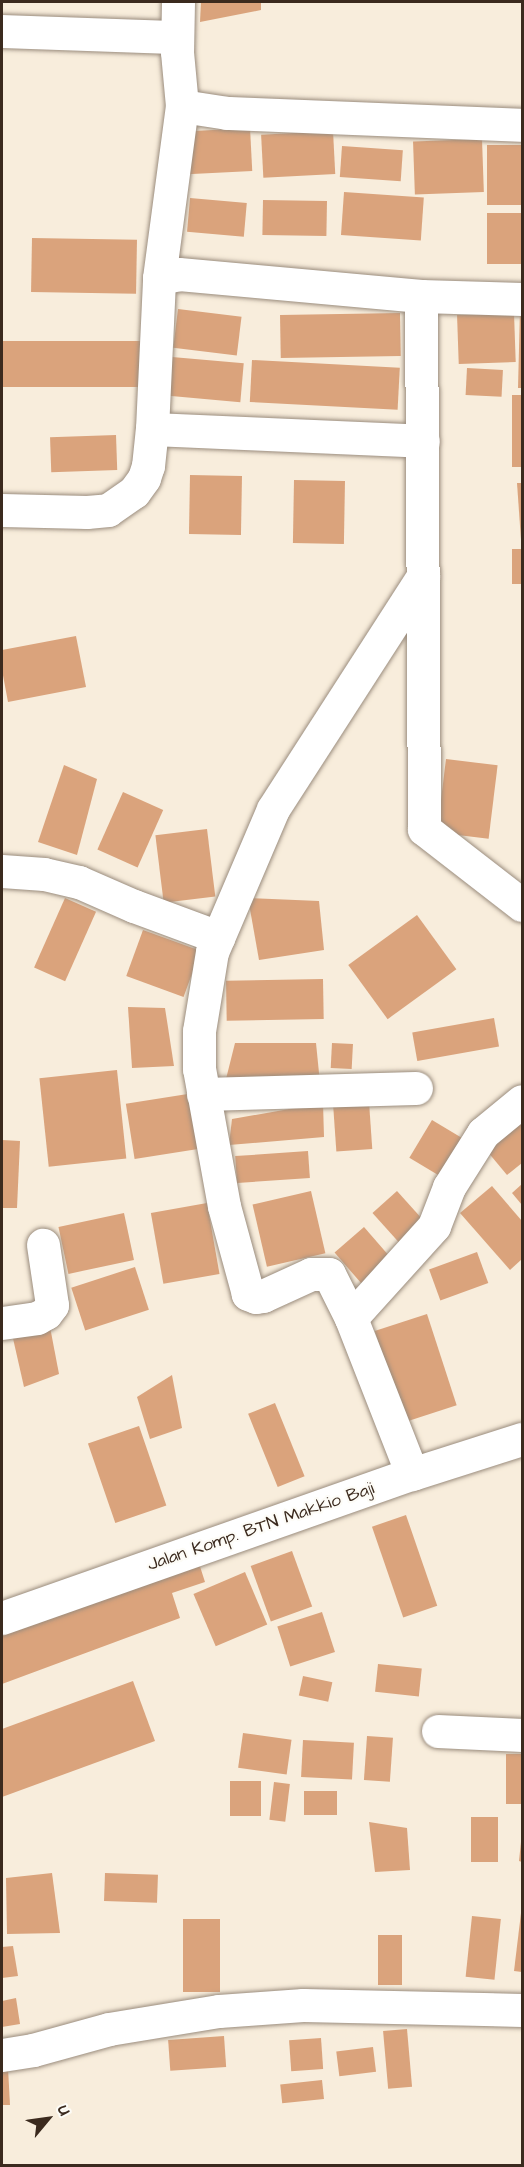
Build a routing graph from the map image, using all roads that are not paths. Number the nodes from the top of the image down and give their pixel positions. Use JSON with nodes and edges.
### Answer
{"nodes":[{"id":1,"x":178,"y":2,"type":"edge"},
{"id":2,"x":2,"y":31,"type":"edge"},
{"id":3,"x":177,"y":37,"type":"junction"},
{"id":4,"x":182,"y":106,"type":"junction"},
{"id":5,"x":522,"y":125,"type":"edge"},
{"id":6,"x":159,"y":278,"type":"junction"},
{"id":7,"x":421,"y":296,"type":"junction"},
{"id":8,"x":522,"y":299,"type":"edge"},
{"id":9,"x":152,"y":429,"type":"junction"},
{"id":10,"x":423,"y":441,"type":"junction"},
{"id":11,"x":2,"y":510,"type":"edge"},
{"id":12,"x":423,"y":576,"type":"junction"},
{"id":13,"x":2,"y":871,"type":"edge"},
{"id":14,"x":522,"y":905,"type":"edge"},
{"id":15,"x":218,"y":937,"type":"junction"},
{"id":16,"x":416,"y":1089,"type":"dead end"},
{"id":17,"x":203,"y":1094,"type":"junction"},
{"id":18,"x":522,"y":1101,"type":"edge"},
{"id":19,"x":43,"y":1245,"type":"dead end"},
{"id":20,"x":351,"y":1318,"type":"junction"},
{"id":21,"x":2,"y":1323,"type":"edge"},
{"id":22,"x":522,"y":1439,"type":"edge"},
{"id":23,"x":412,"y":1474,"type":"junction"},
{"id":24,"x":2,"y":1618,"type":"edge"},
{"id":25,"x":438,"y":1731,"type":"dead end"},
{"id":26,"x":522,"y":1735,"type":"edge"},
{"id":27,"x":522,"y":2010,"type":"edge"},
{"id":28,"x":2,"y":2055,"type":"edge"}],
"edges":[{"from":1,"to":3,"type":"street"},
{"from":2,"to":3,"type":"street"},
{"from":3,"to":4,"type":"street"},
{"from":4,"to":5,"type":"street"},
{"from":4,"to":6,"type":"street"},
{"from":6,"to":7,"type":"street"},
{"from":6,"to":9,"type":"street"},
{"from":7,"to":8,"type":"street"},
{"from":7,"to":10,"type":"street"},
{"from":9,"to":10,"type":"street"},
{"from":9,"to":11,"type":"street"},
{"from":10,"to":12,"type":"street"},
{"from":12,"to":14,"type":"street"},
{"from":12,"to":15,"type":"street"},
{"from":13,"to":15,"type":"street"},
{"from":15,"to":17,"type":"street"},
{"from":16,"to":17,"type":"street"},
{"from":17,"to":20,"type":"street"},
{"from":18,"to":20,"type":"street"},
{"from":19,"to":21,"type":"street"},
{"from":20,"to":23,"type":"street"},
{"from":22,"to":23,"type":"street","name":"Jalan Komp. BTN Makkio Baji"},
{"from":23,"to":24,"type":"street","name":"Jalan Komp. BTN Makkio Baji"},
{"from":25,"to":26,"type":"street"},
{"from":27,"to":28,"type":"street"}]}
